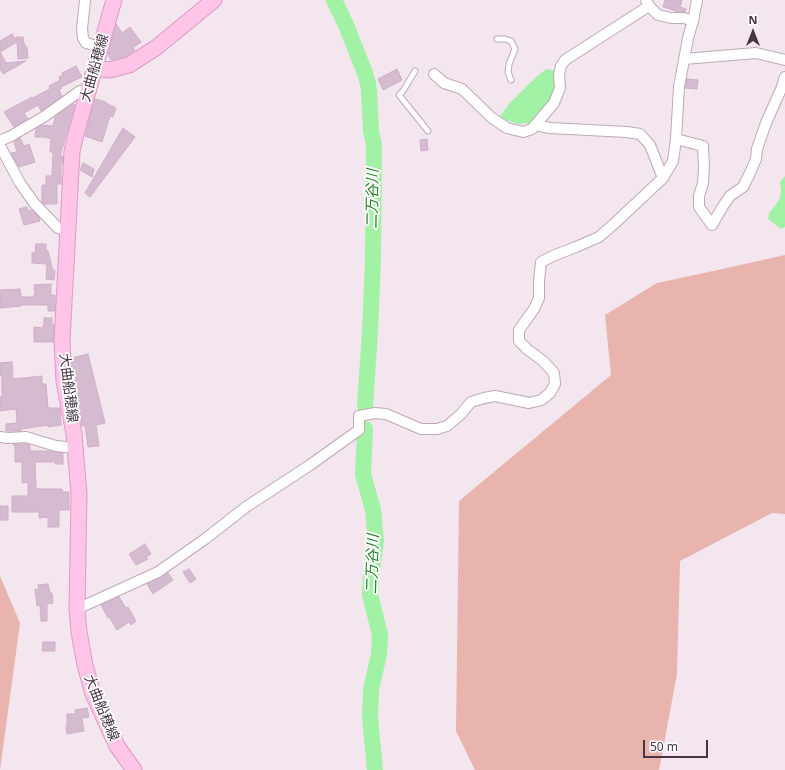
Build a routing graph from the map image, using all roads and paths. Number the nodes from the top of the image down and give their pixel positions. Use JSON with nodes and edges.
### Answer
{"nodes":[{"id":1,"x":85,"y":0,"type":"edge"},
{"id":2,"x":114,"y":0,"type":"edge"},
{"id":3,"x":214,"y":0,"type":"edge"},
{"id":4,"x":697,"y":0,"type":"edge"},
{"id":5,"x":648,"y":3,"type":"edge"},
{"id":6,"x":693,"y":21,"type":"junction"},
{"id":7,"x":497,"y":39,"type":"dead end"},
{"id":8,"x":101,"y":47,"type":"junction"},
{"id":9,"x":684,"y":59,"type":"junction"},
{"id":10,"x":785,"y":60,"type":"edge"},
{"id":11,"x":95,"y":68,"type":"junction"},
{"id":12,"x":415,"y":71,"type":"dead end"},
{"id":13,"x":434,"y":74,"type":"dead end"},
{"id":14,"x":785,"y":76,"type":"edge"},
{"id":15,"x":511,"y":80,"type":"dead end"},
{"id":16,"x":89,"y":90,"type":"junction"},
{"id":17,"x":535,"y":125,"type":"junction"},
{"id":18,"x":428,"y":131,"type":"dead end"},
{"id":19,"x":676,"y":139,"type":"junction"},
{"id":20,"x":0,"y":141,"type":"edge"},
{"id":21,"x":0,"y":146,"type":"edge"},
{"id":22,"x":663,"y":178,"type":"junction"},
{"id":23,"x":68,"y":232,"type":"junction"},
{"id":24,"x":0,"y":437,"type":"edge"},
{"id":25,"x":75,"y":448,"type":"junction"},
{"id":26,"x":77,"y":609,"type":"junction"},
{"id":27,"x":134,"y":770,"type":"edge"}],
"edges":[{"from":1,"to":8,"type":"street"},
{"from":2,"to":8,"type":"main road","name":"大曲船穂線"},
{"from":3,"to":11,"type":"main road"},
{"from":4,"to":6,"type":"street"},
{"from":5,"to":6,"type":"street"},
{"from":5,"to":17,"type":"street"},
{"from":6,"to":9,"type":"street"},
{"from":7,"to":15,"type":"lane"},
{"from":8,"to":11,"type":"main road","name":"大曲船穂線"},
{"from":9,"to":10,"type":"street"},
{"from":9,"to":19,"type":"street"},
{"from":11,"to":16,"type":"main road","name":"大曲船穂線"},
{"from":12,"to":18,"type":"lane"},
{"from":13,"to":17,"type":"street"},
{"from":14,"to":19,"type":"street"},
{"from":16,"to":20,"type":"street"},
{"from":16,"to":23,"type":"main road","name":"大曲船穂線"},
{"from":17,"to":22,"type":"street"},
{"from":19,"to":22,"type":"street"},
{"from":21,"to":23,"type":"street"},
{"from":22,"to":26,"type":"street"},
{"from":23,"to":25,"type":"main road","name":"大曲船穂線"},
{"from":24,"to":25,"type":"street"},
{"from":25,"to":26,"type":"main road","name":"大曲船穂線"},
{"from":26,"to":27,"type":"main road","name":"大曲船穂線"}]}
